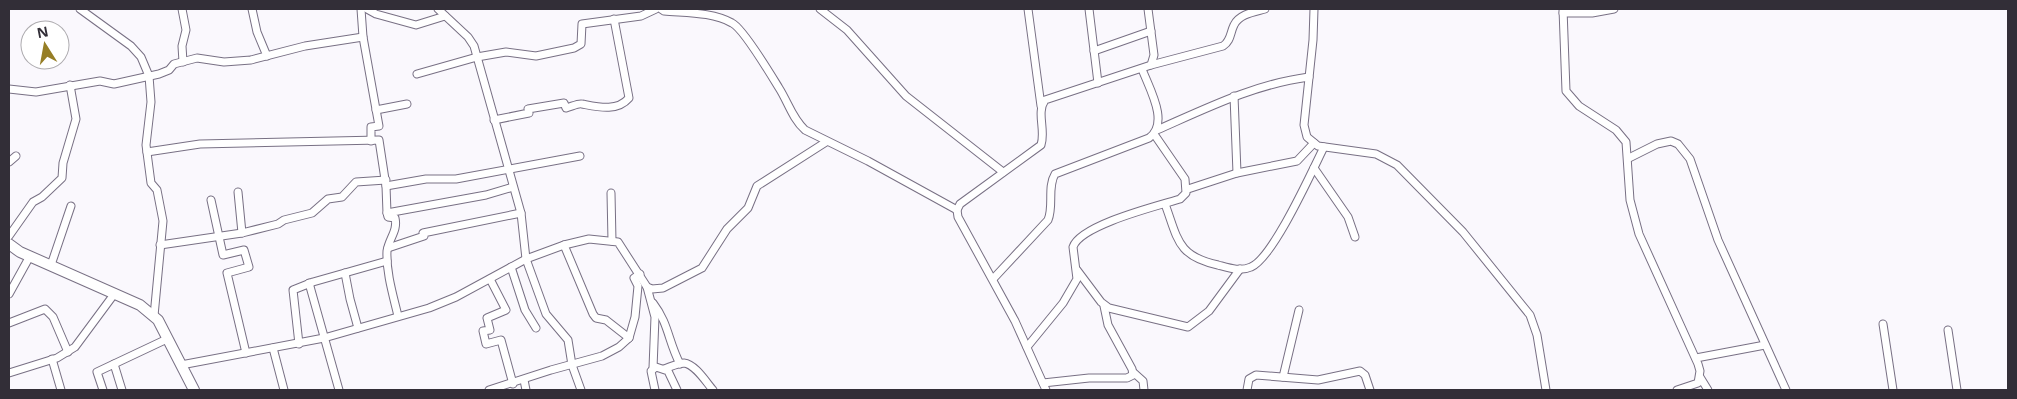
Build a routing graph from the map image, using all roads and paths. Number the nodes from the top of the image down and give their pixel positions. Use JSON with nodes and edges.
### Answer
{"nodes":[{"id":1,"x":80,"y":9,"type":"edge"},
{"id":2,"x":182,"y":9,"type":"edge"},
{"id":3,"x":252,"y":9,"type":"edge"},
{"id":4,"x":361,"y":9,"type":"edge"},
{"id":5,"x":368,"y":9,"type":"edge"},
{"id":6,"x":438,"y":9,"type":"edge"},
{"id":7,"x":656,"y":9,"type":"edge"},
{"id":8,"x":661,"y":9,"type":"edge"},
{"id":9,"x":820,"y":9,"type":"edge"},
{"id":10,"x":1028,"y":9,"type":"edge"},
{"id":11,"x":1089,"y":9,"type":"edge"},
{"id":12,"x":1148,"y":9,"type":"edge"},
{"id":13,"x":1265,"y":9,"type":"edge"},
{"id":14,"x":1314,"y":9,"type":"edge"},
{"id":15,"x":1614,"y":9,"type":"edge"},
{"id":16,"x":1563,"y":11,"type":"edge"},
{"id":17,"x":445,"y":16,"type":"junction"},
{"id":18,"x":614,"y":19,"type":"junction"},
{"id":19,"x":1151,"y":31,"type":"junction"},
{"id":20,"x":363,"y":37,"type":"junction"},
{"id":21,"x":1094,"y":51,"type":"junction"},
{"id":22,"x":267,"y":56,"type":"junction"},
{"id":23,"x":477,"y":57,"type":"junction"},
{"id":24,"x":182,"y":62,"type":"junction"},
{"id":25,"x":1150,"y":65,"type":"junction"},
{"id":26,"x":1142,"y":69,"type":"junction"},
{"id":27,"x":417,"y":74,"type":"dead end"},
{"id":28,"x":149,"y":76,"type":"junction"},
{"id":29,"x":1309,"y":77,"type":"junction"},
{"id":30,"x":1098,"y":83,"type":"junction"},
{"id":31,"x":70,"y":85,"type":"junction"},
{"id":32,"x":9,"y":89,"type":"edge"},
{"id":33,"x":1234,"y":96,"type":"junction"},
{"id":34,"x":406,"y":104,"type":"dead end"},
{"id":35,"x":1041,"y":106,"type":"junction"},
{"id":36,"x":376,"y":110,"type":"junction"},
{"id":37,"x":494,"y":120,"type":"junction"},
{"id":38,"x":1156,"y":132,"type":"junction"},
{"id":39,"x":375,"y":141,"type":"junction"},
{"id":40,"x":826,"y":142,"type":"junction"},
{"id":41,"x":1314,"y":143,"type":"junction"},
{"id":42,"x":1324,"y":147,"type":"junction"},
{"id":43,"x":147,"y":152,"type":"junction"},
{"id":44,"x":16,"y":156,"type":"dead end"},
{"id":45,"x":580,"y":156,"type":"dead end"},
{"id":46,"x":1629,"y":158,"type":"junction"},
{"id":47,"x":9,"y":162,"type":"edge"},
{"id":48,"x":1314,"y":168,"type":"junction"},
{"id":49,"x":508,"y":169,"type":"junction"},
{"id":50,"x":1003,"y":172,"type":"junction"},
{"id":51,"x":1237,"y":173,"type":"junction"},
{"id":52,"x":386,"y":183,"type":"junction"},
{"id":53,"x":514,"y":187,"type":"junction"},
{"id":54,"x":1188,"y":189,"type":"junction"},
{"id":55,"x":238,"y":192,"type":"dead end"},
{"id":56,"x":611,"y":194,"type":"dead end"},
{"id":57,"x":211,"y":200,"type":"dead end"},
{"id":58,"x":1165,"y":204,"type":"junction"},
{"id":59,"x":71,"y":206,"type":"dead end"},
{"id":60,"x":957,"y":210,"type":"junction"},
{"id":61,"x":520,"y":213,"type":"junction"},
{"id":62,"x":387,"y":214,"type":"junction"},
{"id":63,"x":242,"y":233,"type":"junction"},
{"id":64,"x":9,"y":236,"type":"edge"},
{"id":65,"x":218,"y":236,"type":"junction"},
{"id":66,"x":1355,"y":237,"type":"dead end"},
{"id":67,"x":612,"y":240,"type":"junction"},
{"id":68,"x":9,"y":244,"type":"edge"},
{"id":69,"x":160,"y":245,"type":"junction"},
{"id":70,"x":564,"y":245,"type":"junction"},
{"id":71,"x":388,"y":248,"type":"junction"},
{"id":72,"x":30,"y":256,"type":"junction"},
{"id":73,"x":526,"y":259,"type":"junction"},
{"id":74,"x":387,"y":261,"type":"junction"},
{"id":75,"x":51,"y":265,"type":"junction"},
{"id":76,"x":511,"y":267,"type":"junction"},
{"id":77,"x":1077,"y":270,"type":"junction"},
{"id":78,"x":1240,"y":270,"type":"junction"},
{"id":79,"x":345,"y":273,"type":"junction"},
{"id":80,"x":640,"y":274,"type":"junction"},
{"id":81,"x":490,"y":279,"type":"junction"},
{"id":82,"x":993,"y":279,"type":"junction"},
{"id":83,"x":309,"y":283,"type":"junction"},
{"id":84,"x":647,"y":287,"type":"junction"},
{"id":85,"x":115,"y":293,"type":"junction"},
{"id":86,"x":9,"y":294,"type":"edge"},
{"id":87,"x":652,"y":302,"type":"junction"},
{"id":88,"x":1104,"y":306,"type":"junction"},
{"id":89,"x":1299,"y":310,"type":"dead end"},
{"id":90,"x":154,"y":316,"type":"junction"},
{"id":91,"x":398,"y":316,"type":"junction"},
{"id":92,"x":9,"y":323,"type":"edge"},
{"id":93,"x":1883,"y":324,"type":"dead end"},
{"id":94,"x":358,"y":328,"type":"junction"},
{"id":95,"x":536,"y":328,"type":"dead end"},
{"id":96,"x":1948,"y":330,"type":"dead end"},
{"id":97,"x":324,"y":338,"type":"junction"},
{"id":98,"x":629,"y":338,"type":"junction"},
{"id":99,"x":167,"y":339,"type":"junction"},
{"id":100,"x":299,"y":344,"type":"junction"},
{"id":101,"x":1765,"y":345,"type":"junction"},
{"id":102,"x":1027,"y":347,"type":"junction"},
{"id":103,"x":273,"y":348,"type":"junction"},
{"id":104,"x":68,"y":352,"type":"junction"},
{"id":105,"x":246,"y":353,"type":"junction"},
{"id":106,"x":1696,"y":358,"type":"junction"},
{"id":107,"x":52,"y":359,"type":"junction"},
{"id":108,"x":114,"y":364,"type":"junction"},
{"id":109,"x":680,"y":364,"type":"junction"},
{"id":110,"x":182,"y":365,"type":"junction"},
{"id":111,"x":572,"y":365,"type":"junction"},
{"id":112,"x":653,"y":368,"type":"junction"},
{"id":113,"x":664,"y":369,"type":"junction"},
{"id":114,"x":9,"y":372,"type":"edge"},
{"id":115,"x":1133,"y":372,"type":"junction"},
{"id":116,"x":1283,"y":377,"type":"junction"},
{"id":117,"x":1700,"y":377,"type":"junction"},
{"id":118,"x":524,"y":380,"type":"junction"},
{"id":119,"x":511,"y":386,"type":"edge"},
{"id":120,"x":1045,"y":387,"type":"edge"},
{"id":121,"x":61,"y":390,"type":"edge"},
{"id":122,"x":103,"y":390,"type":"edge"},
{"id":123,"x":122,"y":390,"type":"edge"},
{"id":124,"x":194,"y":390,"type":"edge"},
{"id":125,"x":284,"y":390,"type":"edge"},
{"id":126,"x":339,"y":390,"type":"edge"},
{"id":127,"x":489,"y":390,"type":"edge"},
{"id":128,"x":526,"y":390,"type":"edge"},
{"id":129,"x":581,"y":390,"type":"edge"},
{"id":130,"x":654,"y":390,"type":"edge"},
{"id":131,"x":678,"y":390,"type":"edge"},
{"id":132,"x":712,"y":390,"type":"edge"},
{"id":133,"x":1144,"y":390,"type":"edge"},
{"id":134,"x":1247,"y":390,"type":"edge"},
{"id":135,"x":1370,"y":390,"type":"edge"},
{"id":136,"x":1546,"y":390,"type":"edge"},
{"id":137,"x":1677,"y":390,"type":"edge"},
{"id":138,"x":1708,"y":390,"type":"edge"},
{"id":139,"x":1786,"y":390,"type":"edge"},
{"id":140,"x":1893,"y":390,"type":"edge"},
{"id":141,"x":1957,"y":390,"type":"edge"}],
"edges":[{"from":1,"to":28,"type":"street"},
{"from":2,"to":24,"type":"street"},
{"from":3,"to":22,"type":"street"},
{"from":4,"to":20,"type":"street"},
{"from":5,"to":17,"type":"street"},
{"from":6,"to":17,"type":"street"},
{"from":7,"to":18,"type":"street"},
{"from":8,"to":40,"type":"street"},
{"from":9,"to":50,"type":"street"},
{"from":10,"to":35,"type":"street"},
{"from":11,"to":21,"type":"street"},
{"from":12,"to":19,"type":"street"},
{"from":13,"to":25,"type":"street"},
{"from":14,"to":29,"type":"street"},
{"from":15,"to":16,"type":"street"},
{"from":16,"to":46,"type":"street"},
{"from":17,"to":23,"type":"street"},
{"from":18,"to":23,"type":"street"},
{"from":18,"to":37,"type":"street"},
{"from":19,"to":21,"type":"street"},
{"from":19,"to":25,"type":"street"},
{"from":20,"to":22,"type":"street"},
{"from":20,"to":36,"type":"street"},
{"from":21,"to":30,"type":"street"},
{"from":22,"to":24,"type":"street"},
{"from":23,"to":27,"type":"street"},
{"from":23,"to":37,"type":"street"},
{"from":24,"to":28,"type":"street"},
{"from":25,"to":26,"type":"street"},
{"from":26,"to":30,"type":"street"},
{"from":26,"to":38,"type":"street"},
{"from":28,"to":31,"type":"street"},
{"from":28,"to":43,"type":"street"},
{"from":29,"to":33,"type":"street"},
{"from":29,"to":41,"type":"street"},
{"from":30,"to":35,"type":"street"},
{"from":31,"to":32,"type":"street"},
{"from":31,"to":64,"type":"street"},
{"from":33,"to":38,"type":"street"},
{"from":33,"to":51,"type":"street"},
{"from":34,"to":36,"type":"street"},
{"from":35,"to":50,"type":"street"},
{"from":36,"to":39,"type":"street"},
{"from":37,"to":49,"type":"street"},
{"from":38,"to":54,"type":"street"},
{"from":38,"to":82,"type":"street"},
{"from":39,"to":43,"type":"street"},
{"from":39,"to":52,"type":"street"},
{"from":40,"to":60,"type":"street"},
{"from":40,"to":84,"type":"street"},
{"from":41,"to":42,"type":"street"},
{"from":41,"to":51,"type":"street"},
{"from":42,"to":48,"type":"street"},
{"from":42,"to":136,"type":"street"},
{"from":43,"to":69,"type":"street"},
{"from":44,"to":47,"type":"street"},
{"from":45,"to":49,"type":"street"},
{"from":46,"to":101,"type":"street"},
{"from":46,"to":106,"type":"street"},
{"from":48,"to":66,"type":"street"},
{"from":48,"to":78,"type":"street"},
{"from":49,"to":52,"type":"street"},
{"from":49,"to":53,"type":"street"},
{"from":50,"to":60,"type":"street"},
{"from":51,"to":54,"type":"street"},
{"from":52,"to":62,"type":"street"},
{"from":52,"to":63,"type":"street"},
{"from":53,"to":61,"type":"street"},
{"from":53,"to":62,"type":"street"},
{"from":54,"to":58,"type":"street"},
{"from":55,"to":63,"type":"street"},
{"from":56,"to":67,"type":"street"},
{"from":57,"to":65,"type":"street"},
{"from":58,"to":77,"type":"street"},
{"from":58,"to":78,"type":"street"},
{"from":59,"to":75,"type":"street"},
{"from":60,"to":82,"type":"street"},
{"from":61,"to":71,"type":"street"},
{"from":61,"to":73,"type":"street"},
{"from":62,"to":71,"type":"street"},
{"from":63,"to":65,"type":"street"},
{"from":65,"to":69,"type":"street"},
{"from":65,"to":105,"type":"street"},
{"from":67,"to":70,"type":"street"},
{"from":67,"to":80,"type":"street"},
{"from":68,"to":72,"type":"main road"},
{"from":69,"to":90,"type":"street"},
{"from":70,"to":73,"type":"street"},
{"from":70,"to":98,"type":"street"},
{"from":71,"to":74,"type":"street"},
{"from":72,"to":75,"type":"main road"},
{"from":72,"to":86,"type":"street"},
{"from":73,"to":76,"type":"street"},
{"from":73,"to":111,"type":"street"},
{"from":74,"to":79,"type":"street"},
{"from":74,"to":91,"type":"street"},
{"from":75,"to":85,"type":"main road"},
{"from":76,"to":81,"type":"street"},
{"from":76,"to":95,"type":"street"},
{"from":77,"to":88,"type":"street"},
{"from":77,"to":102,"type":"street"},
{"from":78,"to":88,"type":"street"},
{"from":79,"to":83,"type":"street"},
{"from":79,"to":94,"type":"street"},
{"from":80,"to":84,"type":"street"},
{"from":80,"to":98,"type":"street"},
{"from":81,"to":91,"type":"street"},
{"from":81,"to":119,"type":"street"},
{"from":82,"to":102,"type":"street"},
{"from":83,"to":97,"type":"street"},
{"from":83,"to":100,"type":"street"},
{"from":84,"to":87,"type":"street"},
{"from":85,"to":90,"type":"main road"},
{"from":85,"to":104,"type":"street"},
{"from":87,"to":109,"type":"street"},
{"from":87,"to":112,"type":"street"},
{"from":88,"to":115,"type":"street"},
{"from":89,"to":116,"type":"street"},
{"from":90,"to":99,"type":"main road"},
{"from":91,"to":94,"type":"street"},
{"from":92,"to":104,"type":"street"},
{"from":93,"to":140,"type":"street"},
{"from":94,"to":97,"type":"street"},
{"from":96,"to":141,"type":"street"},
{"from":97,"to":100,"type":"street"},
{"from":97,"to":126,"type":"street"},
{"from":98,"to":111,"type":"street"},
{"from":99,"to":108,"type":"street"},
{"from":99,"to":110,"type":"main road"},
{"from":100,"to":103,"type":"street"},
{"from":101,"to":106,"type":"street"},
{"from":101,"to":139,"type":"street"},
{"from":102,"to":120,"type":"street"},
{"from":103,"to":105,"type":"street"},
{"from":103,"to":125,"type":"street"},
{"from":104,"to":107,"type":"street"},
{"from":105,"to":110,"type":"street"},
{"from":106,"to":117,"type":"street"},
{"from":107,"to":114,"type":"street"},
{"from":107,"to":121,"type":"street"},
{"from":108,"to":122,"type":"street"},
{"from":108,"to":123,"type":"street"},
{"from":109,"to":113,"type":"street"},
{"from":109,"to":132,"type":"street"},
{"from":110,"to":124,"type":"main road"},
{"from":111,"to":118,"type":"street"},
{"from":111,"to":129,"type":"street"},
{"from":112,"to":113,"type":"street"},
{"from":112,"to":130,"type":"street"},
{"from":113,"to":131,"type":"street"},
{"from":115,"to":120,"type":"street"},
{"from":115,"to":133,"type":"street"},
{"from":116,"to":134,"type":"street"},
{"from":116,"to":135,"type":"street"},
{"from":117,"to":137,"type":"street"},
{"from":117,"to":138,"type":"street"},
{"from":118,"to":119,"type":"street"},
{"from":118,"to":128,"type":"street"},
{"from":119,"to":127,"type":"street"}]}
